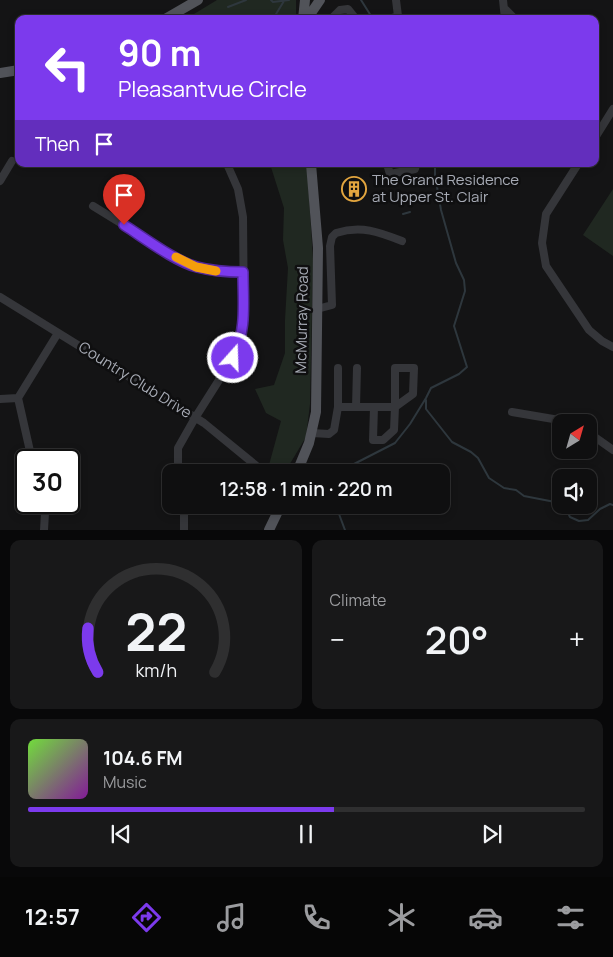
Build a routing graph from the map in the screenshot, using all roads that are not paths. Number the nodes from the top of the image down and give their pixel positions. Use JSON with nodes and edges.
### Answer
{"nodes":[{"id":1,"x":198,"y":0,"type":"edge"},
{"id":2,"x":305,"y":0,"type":"edge"},
{"id":3,"x":320,"y":0,"type":"edge"},
{"id":4,"x":396,"y":0,"type":"edge"},
{"id":5,"x":503,"y":0,"type":"edge"},
{"id":6,"x":504,"y":8,"type":"junction"},
{"id":7,"x":172,"y":15,"type":"edge"},
{"id":8,"x":305,"y":15,"type":"edge"},
{"id":9,"x":308,"y":15,"type":"edge"},
{"id":10,"x":335,"y":15,"type":"edge"},
{"id":11,"x":353,"y":15,"type":"edge"},
{"id":12,"x":398,"y":15,"type":"edge"},
{"id":13,"x":505,"y":15,"type":"edge"},
{"id":14,"x":511,"y":15,"type":"edge"},
{"id":15,"x":15,"y":71,"type":"edge"},
{"id":16,"x":0,"y":73,"type":"edge"},
{"id":17,"x":613,"y":109,"type":"edge"},
{"id":18,"x":599,"y":132,"type":"edge"},
{"id":19,"x":12,"y":161,"type":"dead end"},
{"id":20,"x":228,"y":167,"type":"edge"},
{"id":21,"x":311,"y":167,"type":"edge"},
{"id":22,"x":388,"y":167,"type":"edge"},
{"id":23,"x":415,"y":167,"type":"edge"},
{"id":24,"x":576,"y":167,"type":"edge"},
{"id":25,"x":0,"y":181,"type":"edge"},
{"id":26,"x":93,"y":206,"type":"dead end"},
{"id":27,"x":402,"y":241,"type":"dead end"},
{"id":28,"x":243,"y":272,"type":"junction"},
{"id":29,"x":0,"y":297,"type":"edge"},
{"id":30,"x":317,"y":309,"type":"junction"},
{"id":31,"x":58,"y":333,"type":"junction"},
{"id":32,"x":613,"y":348,"type":"edge"},
{"id":33,"x":338,"y":368,"type":"dead end"},
{"id":34,"x":357,"y":368,"type":"dead end"},
{"id":35,"x":18,"y":398,"type":"junction"},
{"id":36,"x":0,"y":399,"type":"edge"},
{"id":37,"x":338,"y":407,"type":"junction"},
{"id":38,"x":356,"y":407,"type":"junction"},
{"id":39,"x":374,"y":407,"type":"junction"},
{"id":40,"x":395,"y":407,"type":"junction"},
{"id":41,"x":512,"y":412,"type":"dead end"},
{"id":42,"x":195,"y":418,"type":"junction"},
{"id":43,"x":552,"y":419,"type":"edge"},
{"id":44,"x":312,"y":433,"type":"junction"},
{"id":45,"x":598,"y":439,"type":"edge"},
{"id":46,"x":30,"y":449,"type":"edge"},
{"id":47,"x":613,"y":450,"type":"edge"},
{"id":48,"x":178,"y":464,"type":"edge"},
{"id":49,"x":254,"y":464,"type":"edge"},
{"id":50,"x":300,"y":464,"type":"edge"},
{"id":51,"x":45,"y":514,"type":"edge"},
{"id":52,"x":184,"y":514,"type":"edge"},
{"id":53,"x":277,"y":514,"type":"edge"},
{"id":54,"x":44,"y":530,"type":"edge"},
{"id":55,"x":184,"y":530,"type":"edge"},
{"id":56,"x":269,"y":530,"type":"edge"}],
"edges":[{"from":1,"to":7,"type":"main road"},
{"from":2,"to":8,"type":"main road"},
{"from":3,"to":9,"type":"main road"},
{"from":4,"to":12,"type":"street"},
{"from":5,"to":6,"type":"street"},
{"from":6,"to":13,"type":"street"},
{"from":6,"to":14,"type":"street"},
{"from":10,"to":11,"type":"street"},
{"from":15,"to":16,"type":"main road"},
{"from":17,"to":18,"type":"street"},
{"from":19,"to":25,"type":"street"},
{"from":20,"to":28,"type":"street"},
{"from":21,"to":30,"type":"main road","name":"McMurray Road"},
{"from":22,"to":23,"type":"street"},
{"from":24,"to":32,"type":"street"},
{"from":26,"to":28,"type":"street"},
{"from":27,"to":30,"type":"street"},
{"from":28,"to":42,"type":"street"},
{"from":29,"to":31,"type":"street","name":"Country Club Drive"},
{"from":30,"to":44,"type":"main road","name":"McMurray Road"},
{"from":31,"to":35,"type":"street"},
{"from":31,"to":42,"type":"street","name":"Country Club Drive"},
{"from":33,"to":37,"type":"street"},
{"from":34,"to":38,"type":"street"},
{"from":35,"to":36,"type":"street"},
{"from":35,"to":46,"type":"street"},
{"from":37,"to":38,"type":"street"},
{"from":37,"to":44,"type":"street"},
{"from":38,"to":39,"type":"street"},
{"from":39,"to":40,"type":"street"},
{"from":39,"to":40,"type":"street"},
{"from":40,"to":40,"type":"street"},
{"from":41,"to":43,"type":"street"},
{"from":42,"to":48,"type":"street"},
{"from":42,"to":49,"type":"street","name":"Country Club Drive"},
{"from":44,"to":50,"type":"main road","name":"McMurray Road"},
{"from":45,"to":47,"type":"street"},
{"from":51,"to":54,"type":"street"},
{"from":52,"to":55,"type":"street"},
{"from":53,"to":56,"type":"main road"}]}
